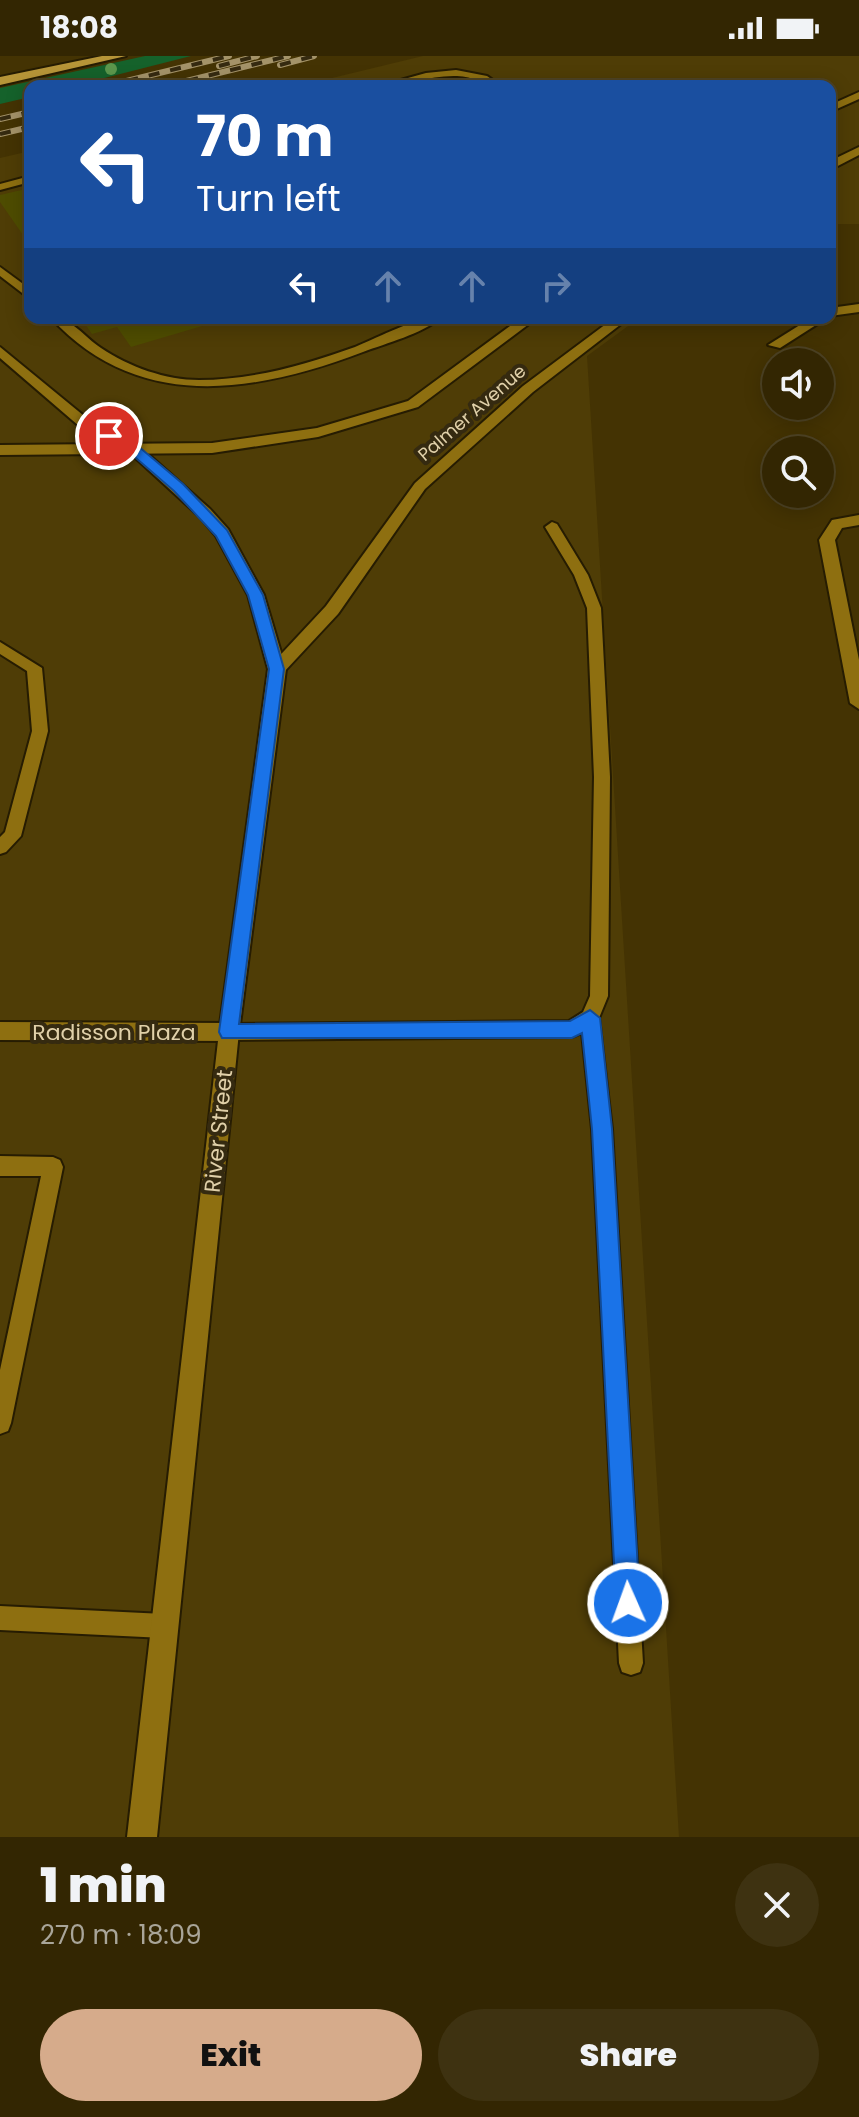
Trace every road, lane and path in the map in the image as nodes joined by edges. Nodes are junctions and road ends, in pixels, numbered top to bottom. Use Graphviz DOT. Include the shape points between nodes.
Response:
graph roads {
  1 [pos="120,56"];
  2 [pos="414,80"];
  3 [pos="488,80"];
  4 [pos="0,81"];
  5 [pos="859,95"];
  6 [pos="836,106"];
  7 [pos="859,150"];
  8 [pos="836,163"];
  9 [pos="24,181"];
  10 [pos="0,187"];
  11 [pos="0,270"];
  12 [pos="24,290"];
  13 [pos="859,308"];
  14 [pos="836,311"];
  15 [pos="64,324"];
  16 [pos="422,324"];
  17 [pos="522,324"];
  18 [pos="614,324"];
  19 [pos="810,324"];
  20 [pos="775,345"];
  21 [pos="0,351"];
  22 [pos="134,449"];
  23 [pos="0,450"];
  24 [pos="859,520"];
  25 [pos="552,527"];
  26 [pos="0,647"];
  27 [pos="277,669"];
  28 [pos="859,703"];
  29 [pos="0,847"];
  30 [pos="590,1018"];
  31 [pos="0,1031"];
  32 [pos="229,1032"];
  33 [pos="0,1166"];
  34 [pos="10,1322"];
  35 [pos="0,1423"];
  36 [pos="0,1618"];
  37 [pos="164,1626"];
  38 [pos="631,1663"];
  39 [pos="142,1837"];
  1 -- 4 [label="highway"];
  2 -- 3 [label="lane" via="454,72"];
  5 -- 6 [label="street"];
  7 -- 8 [label="street"];
  9 -- 10 [label="lane"];
  11 -- 12 [label="lane"];
  13 -- 14 [label="street"];
  15 -- 16 [label="lane" via="98,353 139,371 196,384 243,382 375,345"];
  17 -- 22 [label="street, Palmer Avenue" via="413,404 275,440"];
  18 -- 27 [label="street, Palmer Avenue" via="528,389 420,486 332,610"];
  19 -- 20 [label="street"];
  21 -- 22 [label="street, River Street" via="84,423"];
  22 -- 23 [label="street, Palmer Avenue"];
  22 -- 27 [label="street, River Street" via="222,533 256,595"];
  24 -- 28 [label="street" via="837,524 827,540"];
  25 -- 30 [label="lane" via="594,608 602,777 599,996"];
  26 -- 29 [label="lane" via="34,668 40,731 13,836"];
  27 -- 32 [label="street, River Street"];
  30 -- 32 [label="lane" via="572,1029"];
  30 -- 38 [label="lane" via="604,1160"];
  31 -- 32 [label="street, Radisson Plaza"];
  32 -- 37 [label="street, River Street"];
  33 -- 34 [label="lane" via="53,1167"];
  34 -- 35 [label="lane"];
  36 -- 37 [label="lane"];
  37 -- 39 [label="street, River Street"];
}
